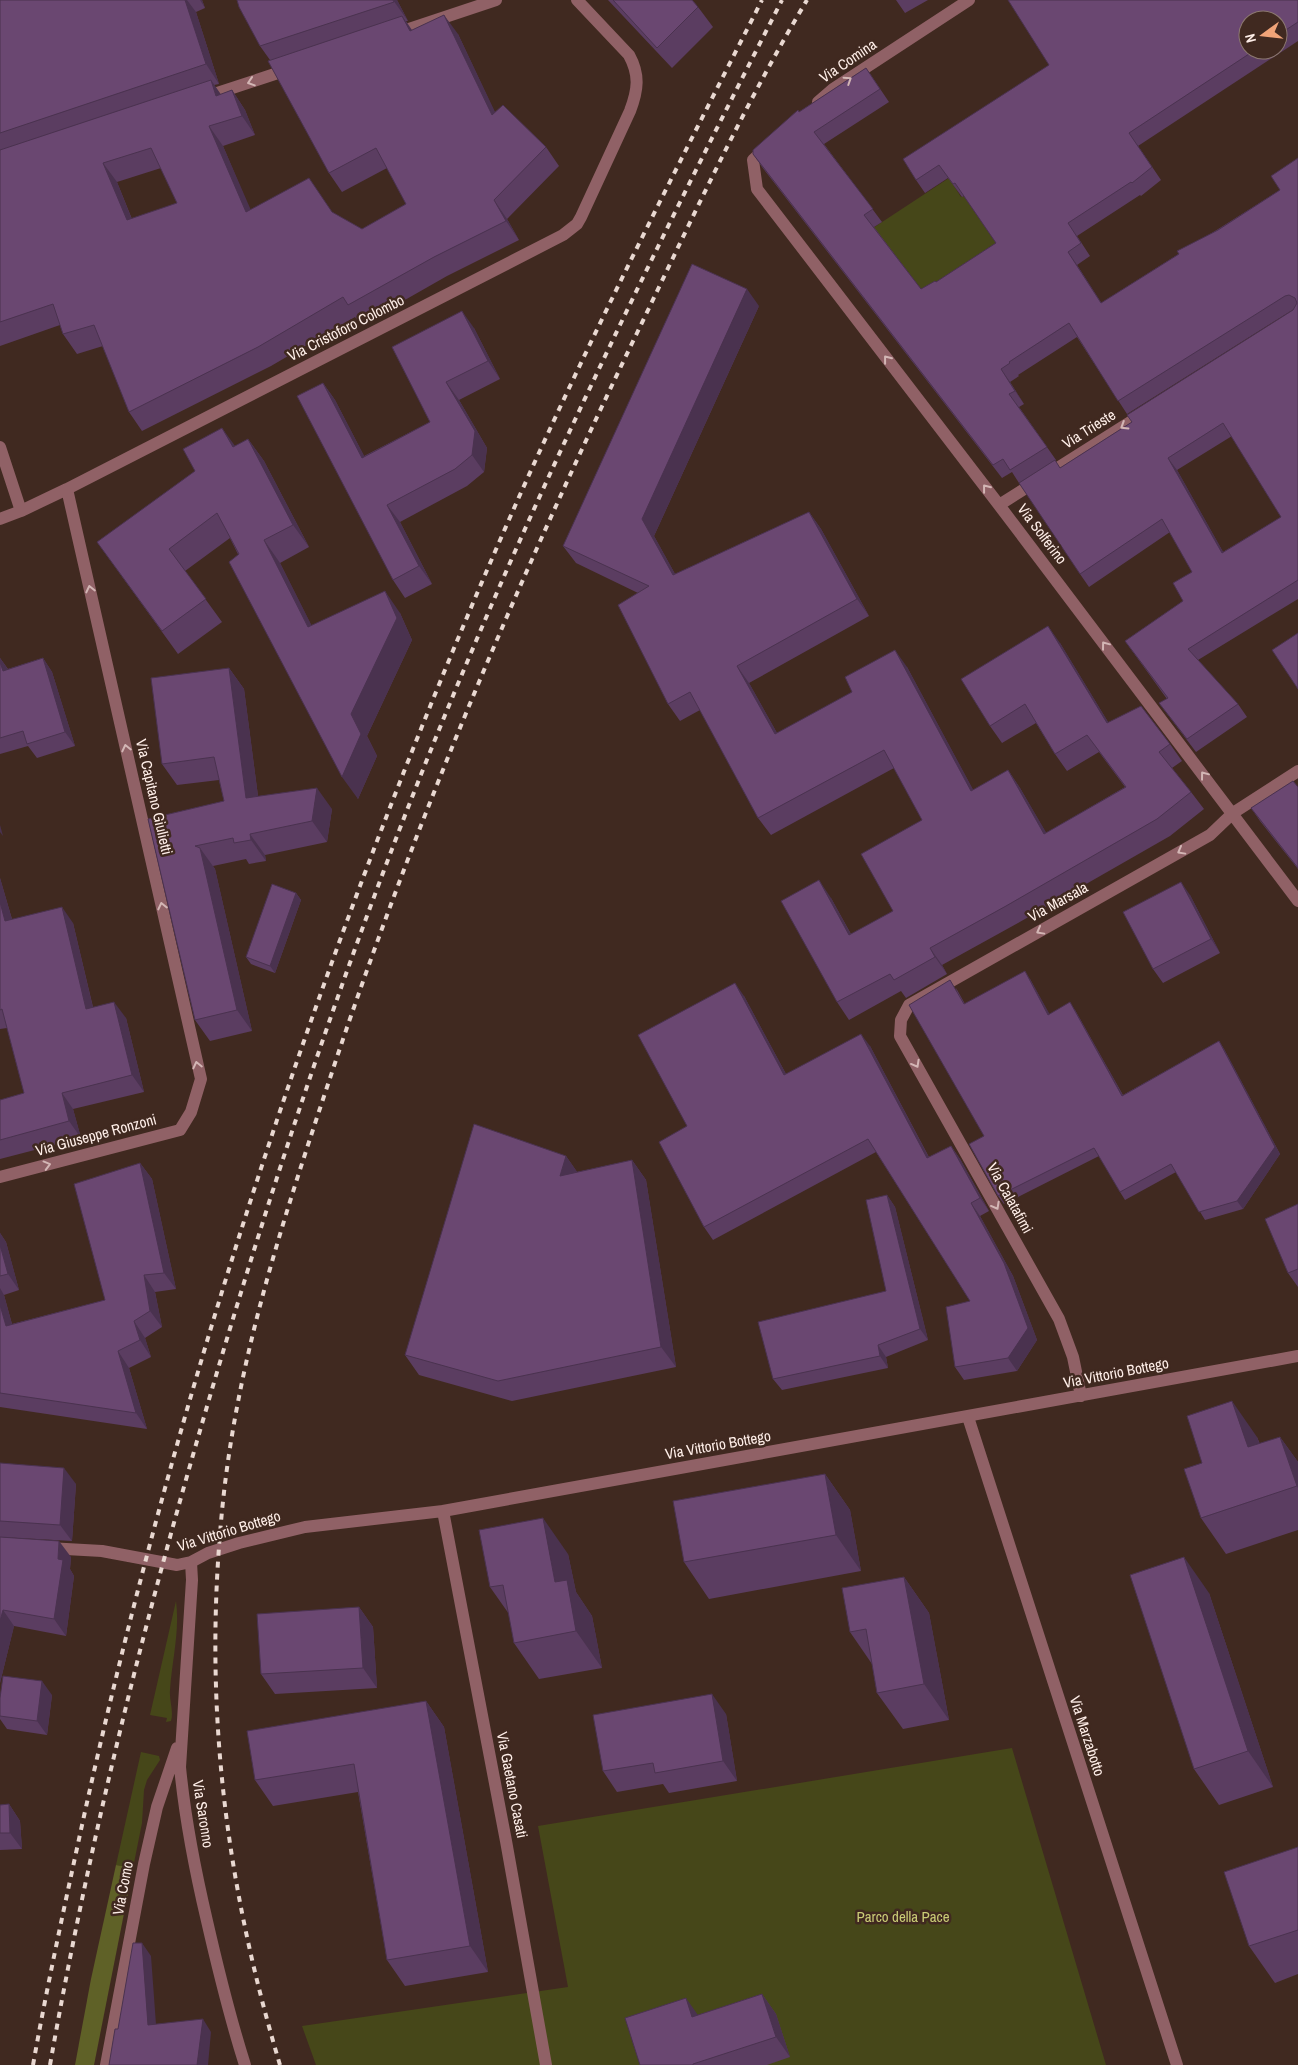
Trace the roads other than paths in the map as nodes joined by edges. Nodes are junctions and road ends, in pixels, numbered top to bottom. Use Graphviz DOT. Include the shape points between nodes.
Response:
graph roads {
  1 [pos="496,0"];
  2 [pos="577,0"];
  3 [pos="969,0"];
  4 [pos="384,38"];
  5 [pos="300,66"];
  6 [pos="197,100"];
  7 [pos="812,108"];
  8 [pos="778,137"];
  9 [pos="1159,404"];
  10 [pos="0,447"];
  11 [pos="67,489"];
  12 [pos="999,505"];
  13 [pos="21,511"];
  14 [pos="0,519"];
  15 [pos="1298,771"];
  16 [pos="1234,813"];
  17 [pos="1298,901"];
  18 [pos="901,1020"];
  19 [pos="191,1112"];
  20 [pos="0,1178"];
  21 [pos="1298,1356"];
  22 [pos="1080,1396"];
  23 [pos="968,1417"];
  24 [pos="443,1511"];
  25 [pos="37,1547"];
  26 [pos="191,1562"];
  27 [pos="182,1719"];
  28 [pos="106,2065"];
  29 [pos="245,2065"];
  30 [pos="546,2065"];
  31 [pos="1177,2065"];
  1 -- 4 [label="street"];
  2 -- 11 [label="street, Via Cristoforo Colombo" via="629,55 636,71 636,95 577,224 563,235"];
  7 -- 3 [label="street, Via Comina, one-way" via="833,89"];
  5 -- 6 [label="street, one-way"];
  12 -- 8 [label="street, Via Solferino, one-way" via="757,189 753,160"];
  9 -- 12 [label="street, Via Trieste, one-way"];
  10 -- 13 [label="street"];
  11 -- 13 [label="street, Via Cristoforo Colombo"];
  19 -- 11 [label="street, Via Capitano Giulietti, one-way" via="201,1079"];
  16 -- 12 [label="street, Via Solferino, one-way"];
  13 -- 14 [label="street, Via Cristoforo Colombo"];
  15 -- 16 [label="street, Via Marsala"];
  16 -- 17 [label="street, Via Solferino"];
  16 -- 18 [label="street, Via Marsala, one-way" via="1210,835 908,1005"];
  18 -- 22 [label="street, Via Calatafimi, one-way" via="900,1036 1059,1319 1073,1357"];
  20 -- 19 [label="street, Via Giuseppe Ronzoni, one-way" via="180,1130"];
  21 -- 22 [label="street, Via Vittorio Bottego"];
  22 -- 23 [label="street, Via Vittorio Bottego"];
  23 -- 24 [label="street, Via Vittorio Bottego"];
  23 -- 31 [label="street, Via Marzabotto"];
  24 -- 26 [label="street, Via Vittorio Bottego" via="305,1527 239,1543"];
  24 -- 30 [label="street, Via Gaetano Casati"];
  25 -- 26 [label="street, Via Vittorio Bottego" via="102,1551 177,1564"];
  26 -- 27 [label="street, Via Saronno" via="189,1643"];
  27 -- 28 [label="street, Via Como" via="177,1748 157,1806 144,1864"];
  27 -- 29 [label="street, Via Saronno" via="180,1767 187,1823 216,1962"];
}
